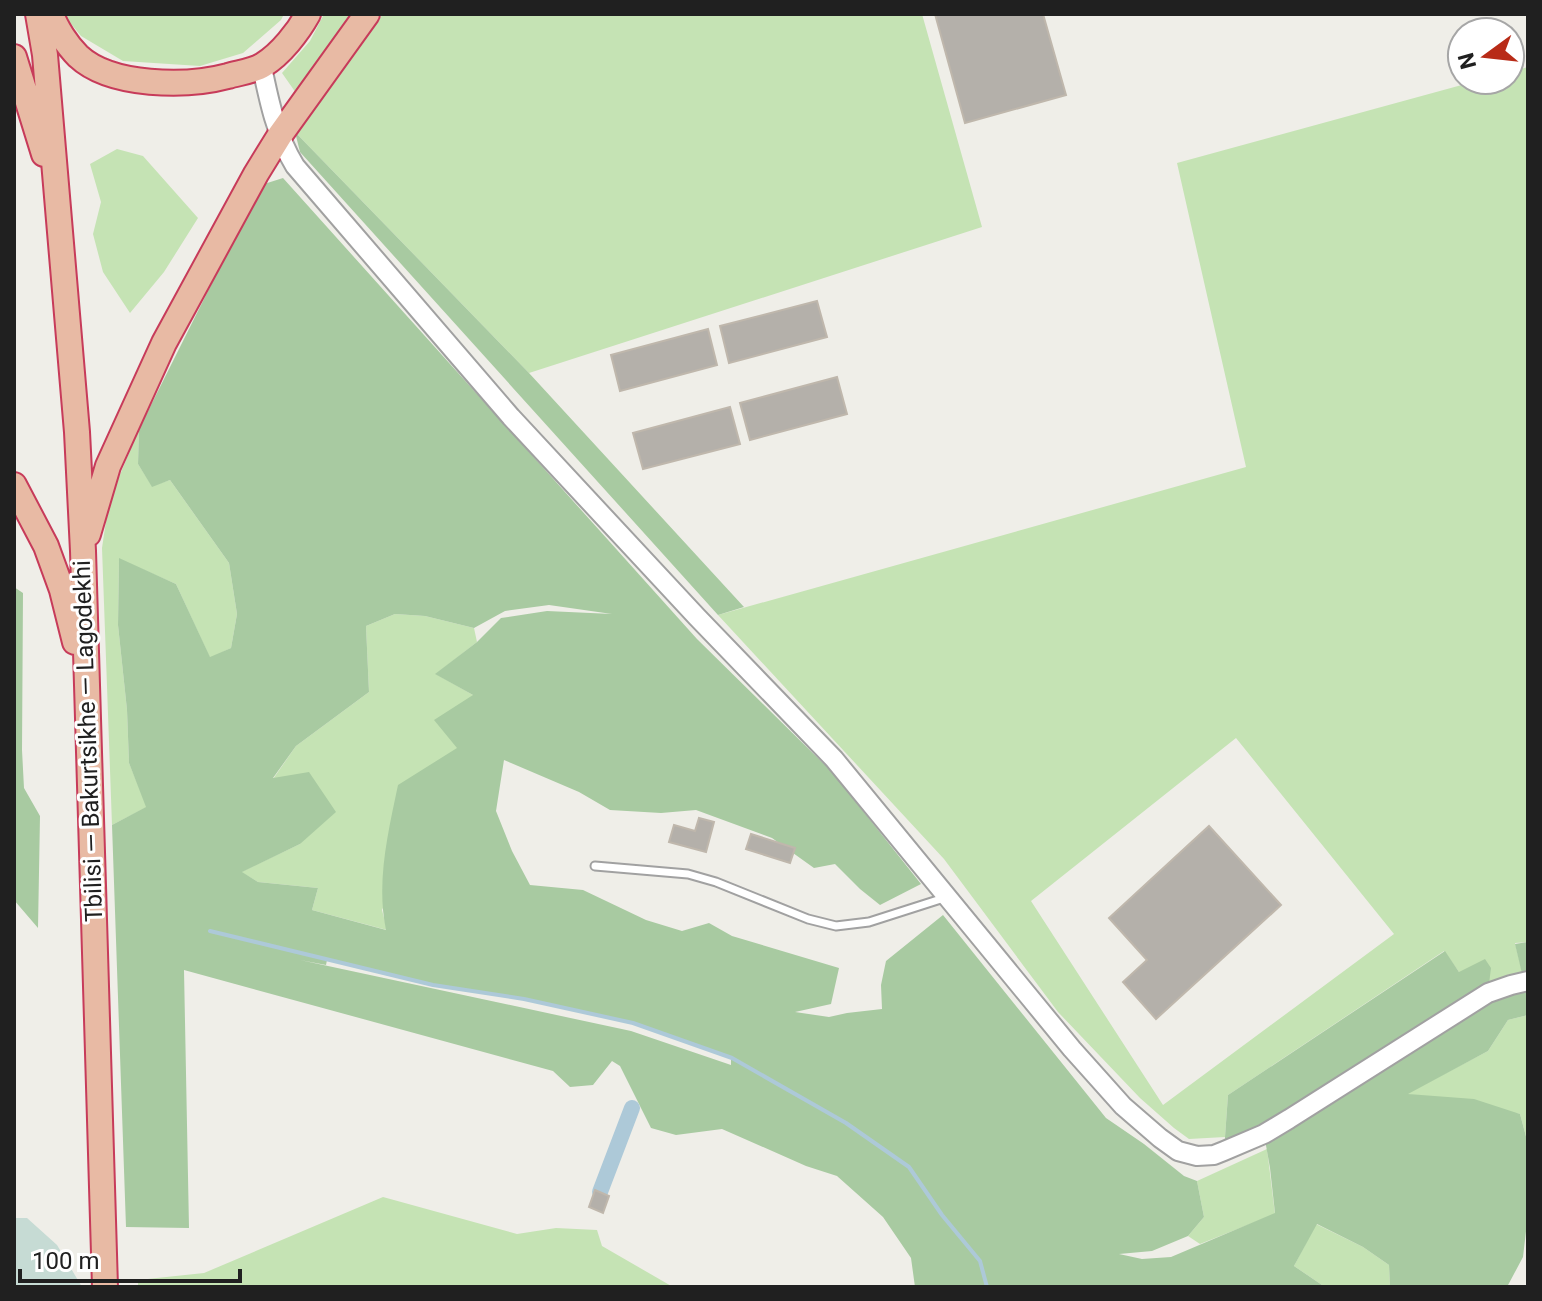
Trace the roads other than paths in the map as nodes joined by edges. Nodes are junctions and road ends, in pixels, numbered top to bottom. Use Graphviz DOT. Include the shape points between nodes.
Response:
graph roads {
  1 [pos="38,14"];
  2 [pos="51,14"];
  3 [pos="308,14"];
  4 [pos="367,14"];
  5 [pos="14,57"];
  6 [pos="262,67"];
  7 [pos="280,135"];
  8 [pos="295,166"];
  9 [pos="256,174"];
  10 [pos="56,195"];
  11 [pos="14,485"];
  12 [pos="83,551"];
  13 [pos="86,684"];
  14 [pos="595,866"];
  15 [pos="946,897"];
  16 [pos="1528,981"];
  17 [pos="105,1287"];
  1 -- 10 [label="highway, Tbilisi — Bakurtsikhe — Lagodekhi"];
  2 -- 6 [label="highway" via="78,56 134,80 184,83"];
  3 -- 6 [label="highway"];
  4 -- 7 [label="highway"];
  5 -- 10 [label="highway, Tbilisi — Bakurtsikhe — Lagodekhi"];
  6 -- 7 [label="street"];
  7 -- 8 [label="street"];
  7 -- 9 [label="highway"];
  8 -- 9 [label="street" via="273,165"];
  8 -- 15 [label="street" via="511,417 834,759"];
  9 -- 12 [label="highway" via="164,343 108,466"];
  10 -- 12 [label="highway, Tbilisi — Bakurtsikhe — Lagodekhi"];
  11 -- 13 [label="highway" via="62,590"];
  12 -- 13 [label="highway, Tbilisi — Bakurtsikhe — Lagodekhi"];
  13 -- 17 [label="highway, Tbilisi — Bakurtsikhe — Lagodekhi"];
  14 -- 15 [label="lane" via="688,874 836,926 869,922"];
  15 -- 16 [label="street" via="1123,1106 1178,1151 1197,1156 1214,1155 1264,1134 1488,993"];
}
